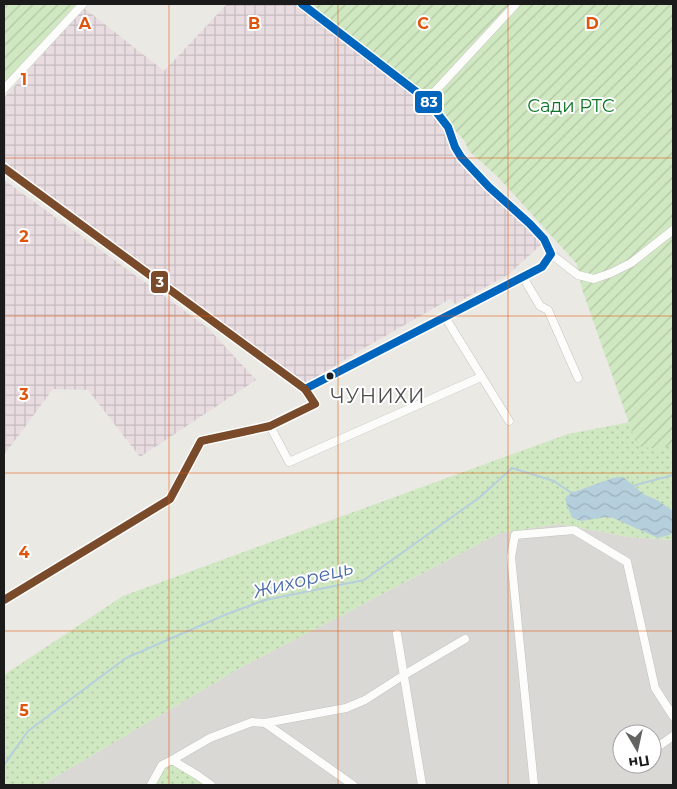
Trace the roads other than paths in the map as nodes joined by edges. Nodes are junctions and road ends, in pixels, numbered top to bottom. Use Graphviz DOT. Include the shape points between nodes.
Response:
graph roads {
  1 [pos="83,4"];
  2 [pos="302,4"];
  3 [pos="516,4"];
  4 [pos="4,89"];
  5 [pos="427,100"];
  6 [pos="4,168"];
  7 [pos="673,230"];
  8 [pos="551,254"];
  9 [pos="523,277"];
  10 [pos="445,317"];
  11 [pos="481,377"];
  12 [pos="578,378"];
  13 [pos="305,389"];
  14 [pos="509,421"];
  15 [pos="270,426"];
  16 [pos="5,597"];
  17 [pos="397,634"];
  18 [pos="465,639"];
  19 [pos="404,675"];
  20 [pos="673,716"];
  21 [pos="265,723"];
  22 [pos="673,736"];
  23 [pos="662,744"];
  24 [pos="172,760"];
  25 [pos="152,785"];
  26 [pos="211,785"];
  27 [pos="353,785"];
  28 [pos="422,785"];
  29 [pos="534,785"];
  1 -- 4 [label="street"];
  2 -- 5 [label="street"];
  3 -- 5 [label="street"];
  5 -- 8 [label="street" via="448,127 461,157 544,239"];
  6 -- 13 [label="street"];
  7 -- 8 [label="street" via="631,263 594,279 578,275"];
  8 -- 9 [label="street" via="542,267"];
  9 -- 10 [label="street"];
  9 -- 12 [label="street" via="540,306 548,310"];
  10 -- 11 [label="street"];
  10 -- 13 [label="street"];
  11 -- 14 [label="street"];
  11 -- 15 [label="street" via="289,462"];
  13 -- 15 [label="street" via="315,404"];
  15 -- 16 [label="street" via="201,441 170,498"];
  17 -- 19 [label="street"];
  18 -- 19 [label="street"];
  19 -- 21 [label="street" via="346,708"];
  19 -- 28 [label="street"];
  20 -- 29 [label="street" via="655,688 627,562 574,530 516,535 511,556"];
  21 -- 24 [label="street" via="240,725"];
  21 -- 27 [label="street"];
  22 -- 23 [label="street"];
  24 -- 25 [label="street" via="162,765"];
  24 -- 26 [label="street"];
}
